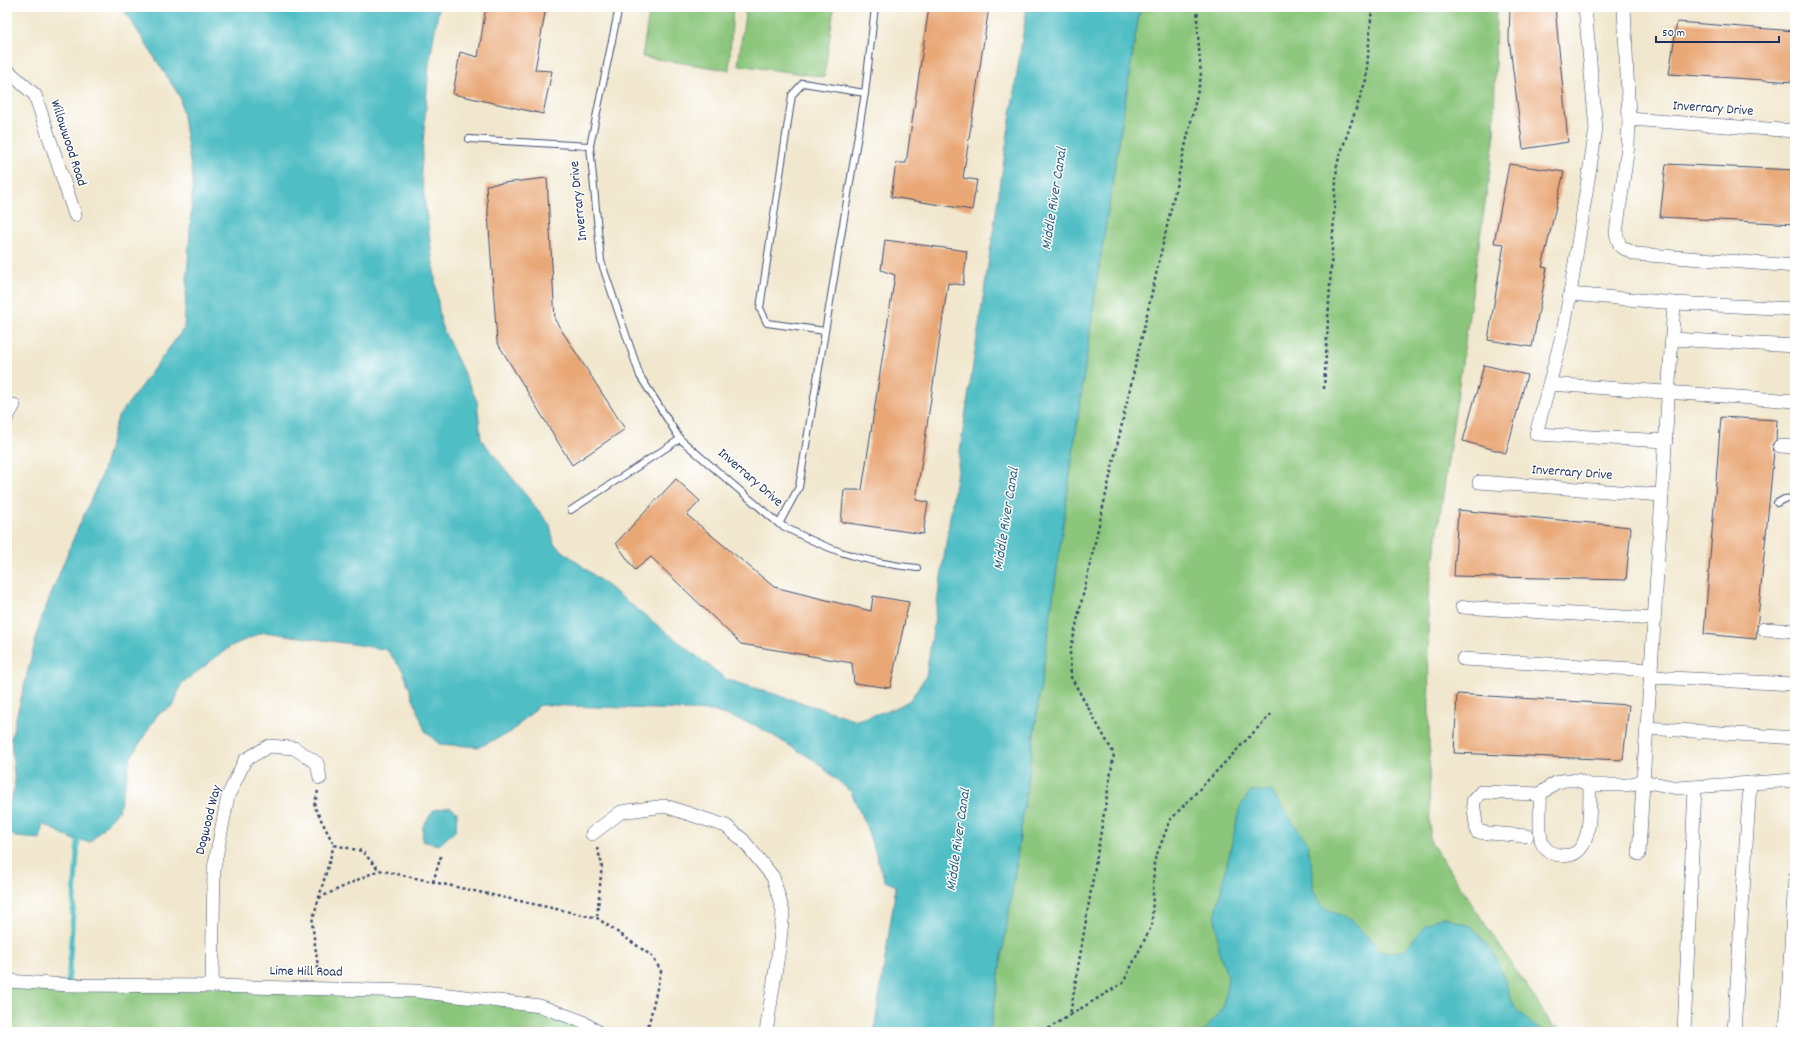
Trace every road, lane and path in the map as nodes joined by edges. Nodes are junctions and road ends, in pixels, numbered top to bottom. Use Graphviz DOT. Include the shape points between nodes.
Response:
graph roads {
  1 [pos="619,7"];
  2 [pos="875,7"];
  3 [pos="1198,7"];
  4 [pos="1372,7"];
  5 [pos="1585,7"];
  6 [pos="1624,7"];
  7 [pos="7,70"];
  8 [pos="865,93"];
  9 [pos="1629,119"];
  10 [pos="1795,131"];
  11 [pos="469,139"];
  12 [pos="590,146"];
  13 [pos="75,215"];
  14 [pos="1795,266"];
  15 [pos="1570,294"];
  16 [pos="1674,303"];
  17 [pos="1795,309"];
  18 [pos="825,331"];
  19 [pos="1672,339"];
  20 [pos="1795,346"];
  21 [pos="1549,384"];
  22 [pos="1324,389"];
  23 [pos="1670,392"];
  24 [pos="1795,401"];
  25 [pos="14,405"];
  26 [pos="7,418"];
  27 [pos="680,439"];
  28 [pos="1666,441"];
  29 [pos="1780,446"];
  30 [pos="1795,447"];
  31 [pos="1479,482"];
  32 [pos="1662,495"];
  33 [pos="1795,498"];
  34 [pos="1777,503"];
  35 [pos="571,510"];
  36 [pos="779,524"];
  37 [pos="917,568"];
  38 [pos="1462,607"];
  39 [pos="1654,619"];
  40 [pos="1764,629"];
  41 [pos="1795,631"];
  42 [pos="1464,659"];
  43 [pos="1651,673"];
  44 [pos="1795,684"];
  45 [pos="1273,712"];
  46 [pos="1647,728"];
  47 [pos="1795,738"];
  48 [pos="320,778"];
  49 [pos="1795,780"];
  50 [pos="1643,781"];
  51 [pos="1750,783"];
  52 [pos="1590,785"];
  53 [pos="1695,787"];
  54 [pos="1540,794"];
  55 [pos="592,834"];
  56 [pos="1527,836"];
  57 [pos="334,845"];
  58 [pos="1640,854"];
  59 [pos="442,856"];
  60 [pos="380,870"];
  61 [pos="1795,878"];
  62 [pos="433,882"];
  63 [pos="319,898"];
  64 [pos="597,918"];
  65 [pos="7,981"];
  66 [pos="212,986"];
  67 [pos="321,988"];
  68 [pos="1070,1014"];
  69 [pos="598,1032"];
  70 [pos="647,1032"];
  71 [pos="766,1032"];
  72 [pos="1043,1032"];
  73 [pos="1684,1032"];
  74 [pos="1734,1032"];
  75 [pos="1786,1032"];
  1 -- 12 [label="lane, Inverrary Drive"];
  2 -- 8 [label="lane, Inverrary Drive"];
  3 -- 68 [label="path" via="1202,77 1070,652 1071,677 1114,754"];
  4 -- 22 [label="path" via="1366,80 1337,164"];
  5 -- 15 [label="street" via="1596,129"];
  6 -- 9 [label="street"];
  7 -- 13 [label="street, Willowwood Road" via="35,94"];
  8 -- 18 [label="lane, Inverrary Drive"];
  8 -- 18 [label="lane" via="803,83 792,95 760,308 767,323"];
  9 -- 10 [label="street, Inverrary Drive"];
  9 -- 14 [label="street" via="1628,146 1616,233 1620,246 1635,254"];
  11 -- 12 [label="lane"];
  12 -- 27 [label="lane, Inverrary Drive" via="601,261 640,376"];
  15 -- 16 [label="street"];
  15 -- 21 [label="street"];
  16 -- 17 [label="street"];
  16 -- 19 [label="street"];
  18 -- 36 [label="lane, Inverrary Drive" via="799,487"];
  19 -- 20 [label="street"];
  19 -- 23 [label="street"];
  21 -- 23 [label="street"];
  21 -- 28 [label="street" via="1536,434"];
  23 -- 24 [label="street"];
  23 -- 28 [label="street"];
  25 -- 26 [label="street"];
  27 -- 35 [label="lane"];
  27 -- 36 [label="lane, Inverrary Drive"];
  28 -- 32 [label="street"];
  29 -- 30 [label="street"];
  31 -- 32 [label="street, Inverrary Drive"];
  32 -- 39 [label="street"];
  33 -- 34 [label="lane"];
  36 -- 37 [label="lane" via="846,555 882,564"];
  38 -- 39 [label="street"];
  39 -- 43 [label="street"];
  40 -- 41 [label="street"];
  42 -- 43 [label="street"];
  43 -- 44 [label="street"];
  43 -- 46 [label="street"];
  45 -- 68 [label="path" via="1170,820 1154,862 1152,925 1123,983"];
  46 -- 47 [label="street"];
  46 -- 50 [label="street"];
  48 -- 57 [label="path" via="314,806"];
  48 -- 66 [label="street, Dogwood Way" via="317,763 294,748 269,746 245,760 228,796 214,868"];
  49 -- 51 [label="street"];
  50 -- 52 [label="street" via="1627,785"];
  50 -- 53 [label="street" via="1677,788"];
  50 -- 58 [label="street"];
  51 -- 53 [label="street"];
  51 -- 74 [label="street"];
  52 -- 54 [label="street" via="1577,780 1565,780 1555,783"];
  52 -- 54 [label="street" via="1588,838 1575,853 1566,856 1556,855 1547,850 1542,843"];
  53 -- 73 [label="street"];
  54 -- 56 [label="street" via="1481,792 1473,801 1477,832"];
  55 -- 64 [label="path" via="602,864"];
  55 -- 71 [label="street" via="621,812 665,806 726,826 743,840 773,878 783,912 780,950"];
  57 -- 60 [label="path" via="362,851"];
  57 -- 63 [label="path"];
  59 -- 62 [label="path"];
  60 -- 62 [label="path"];
  60 -- 63 [label="path"];
  61 -- 75 [label="street"];
  62 -- 64 [label="path"];
  63 -- 67 [label="path" via="312,922"];
  64 -- 70 [label="path" via="652,956 661,971"];
  65 -- 66 [label="street, Lime Hill Road" via="68,985"];
  66 -- 67 [label="street, Lime Hill Road"];
  67 -- 69 [label="street, Lime Hill Road" via="416,991 540,1006 582,1021"];
  68 -- 72 [label="path"];
}
